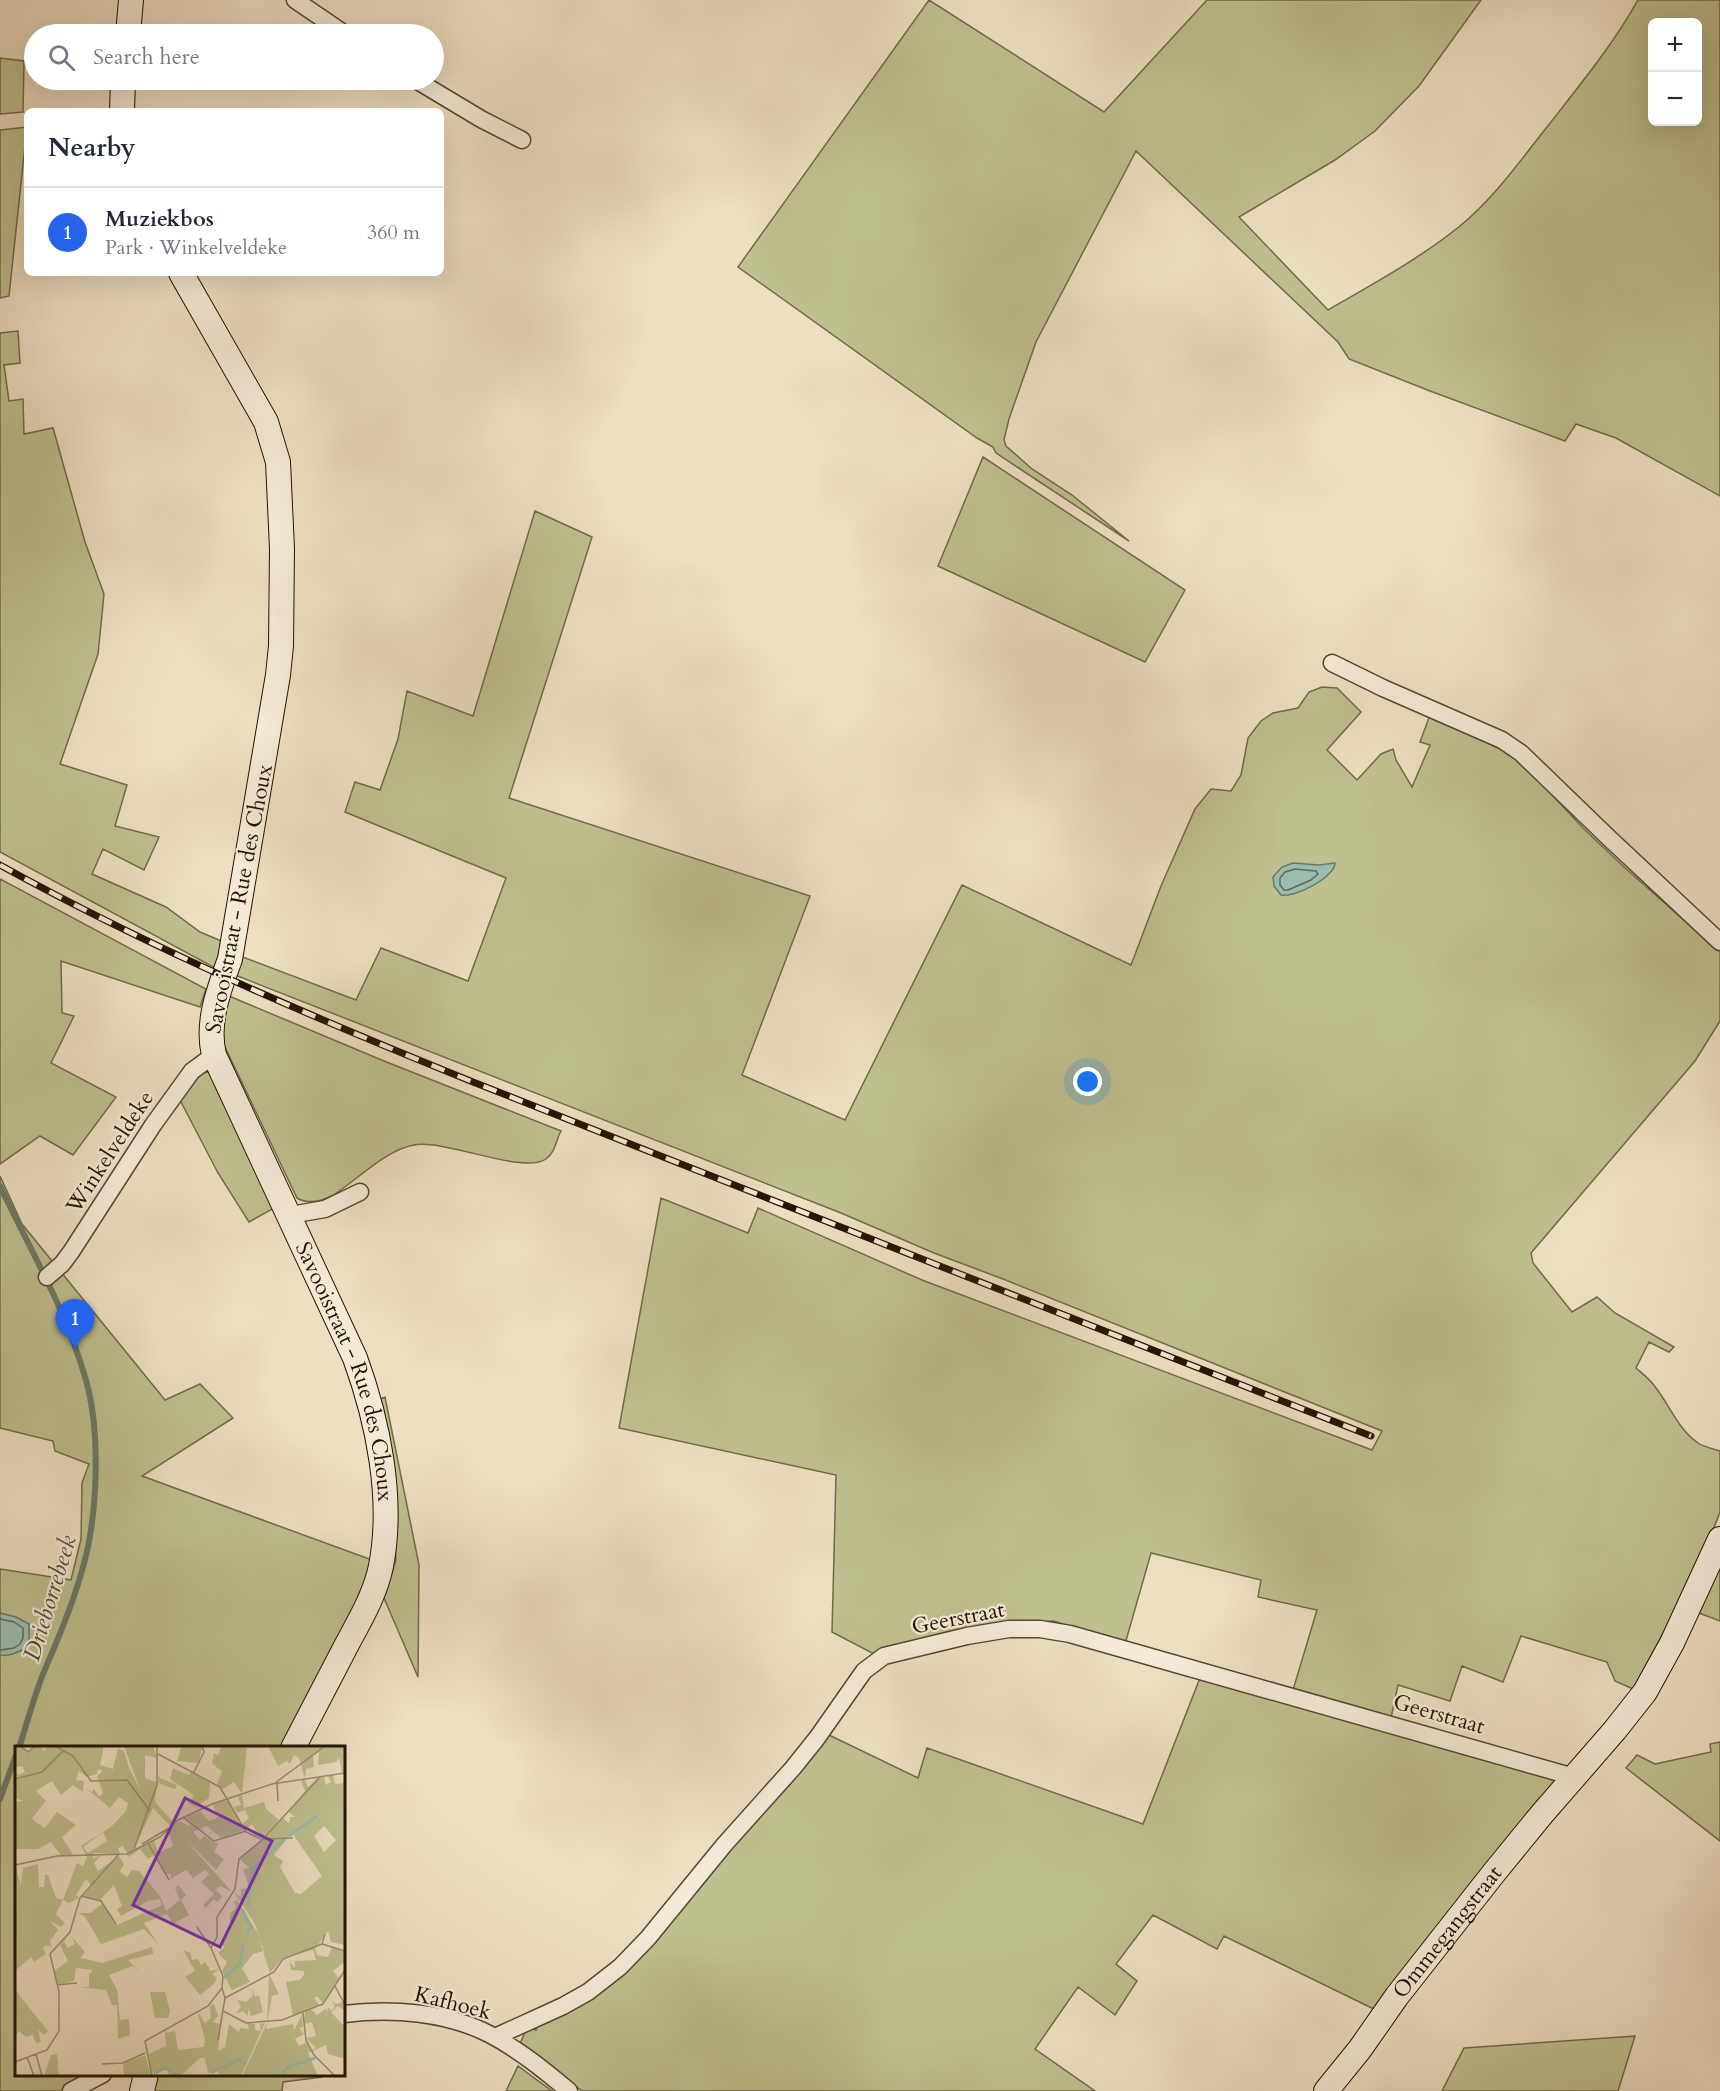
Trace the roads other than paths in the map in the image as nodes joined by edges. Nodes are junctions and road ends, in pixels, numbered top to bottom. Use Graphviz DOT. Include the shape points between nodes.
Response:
graph roads {
  1 [pos="130,0"];
  2 [pos="295,0"];
  3 [pos="129,24"];
  4 [pos="330,24"];
  5 [pos="123,90"];
  6 [pos="433,90"];
  7 [pos="122,108"];
  8 [pos="522,140"];
  9 [pos="183,276"];
  10 [pos="1332,663"];
  11 [pos="1720,942"];
  12 [pos="214,1055"];
  13 [pos="360,1192"];
  14 [pos="290,1215"];
  15 [pos="47,1277"];
  16 [pos="1720,1539"];
  17 [pos="294,1746"];
  18 [pos="1574,1777"];
  19 [pos="345,2014"];
  20 [pos="495,2037"];
  21 [pos="99,2076"];
  22 [pos="145,2076"];
  23 [pos="72,2091"];
  24 [pos="141,2091"];
  25 [pos="569,2091"];
  26 [pos="1326,2091"];
  1 -- 3 [label="main road"];
  2 -- 4 [label="street"];
  5 -- 7 [label="main road"];
  6 -- 8 [label="street"];
  9 -- 12 [label="main road, Savooistraat - Rue des Choux" via="266,422 278,462 282,549 278,675 230,959 210,1030"];
  10 -- 11 [label="street" via="1502,740 1521,753"];
  12 -- 14 [label="main road, Savooistraat - Rue des Choux"];
  12 -- 15 [label="street, Winkelveldeke" via="192,1071 71,1252"];
  13 -- 14 [label="street" via="325,1209"];
  14 -- 17 [label="main road, Savooistraat - Rue des Choux" via="356,1358 368,1393 383,1473 385,1515 381,1567 372,1594"];
  16 -- 18 [label="main road, Ommegangstraat" via="1645,1692"];
  18 -- 20 [label="street, Geerstraat" via="1070,1634 1009,1629 925,1645 884,1656 864,1671 793,1768 620,1967 588,1992"];
  18 -- 26 [label="main road, Ommegangstraat" via="1396,1996"];
  19 -- 20 [label="street, Kafhoek" via="424,2015 470,2026"];
  20 -- 25 [label="street, Kafhoek"];
  21 -- 23 [label="street"];
  22 -- 24 [label="main road"];
}
